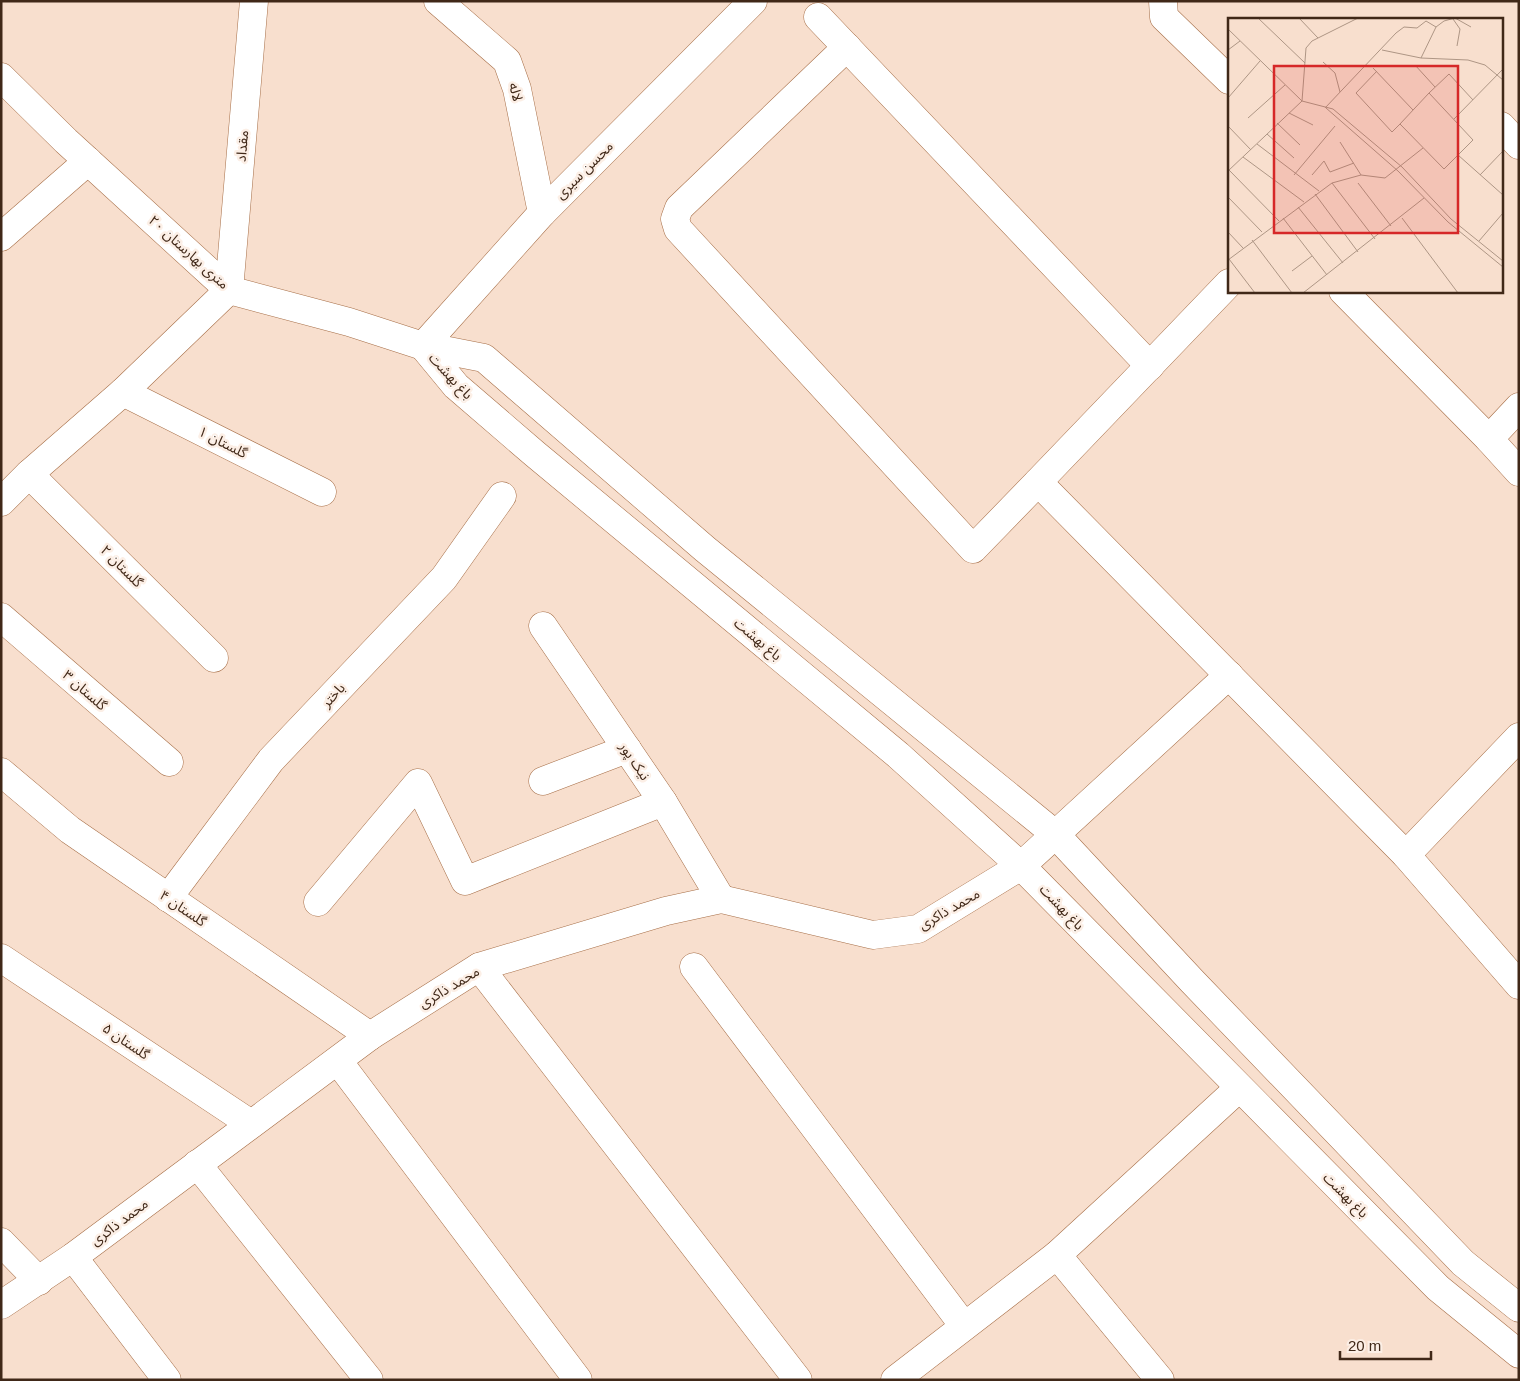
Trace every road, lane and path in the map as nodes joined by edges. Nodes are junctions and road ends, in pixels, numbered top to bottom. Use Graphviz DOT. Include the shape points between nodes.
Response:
graph roads {
  1 [pos="254,1"];
  2 [pos="438,1"];
  3 [pos="1163,1"];
  4 [pos="740,5"];
  5 [pos="818,17"];
  6 [pos="847,47"];
  7 [pos="1,77"];
  8 [pos="1228,79"];
  9 [pos="1502,127"];
  10 [pos="1519,146"];
  11 [pos="88,161"];
  12 [pos="542,213"];
  13 [pos="1,236"];
  14 [pos="1228,284"];
  15 [pos="229,290"];
  16 [pos="1344,292"];
  17 [pos="423,346"];
  18 [pos="1150,366"];
  19 [pos="123,392"];
  20 [pos="1519,407"];
  21 [pos="1488,439"];
  22 [pos="1519,472"];
  23 [pos="29,474"];
  24 [pos="1038,482"];
  25 [pos="322,492"];
  26 [pos="502,496"];
  27 [pos="1,502"];
  28 [pos="1,617"];
  29 [pos="543,626"];
  30 [pos="214,658"];
  31 [pos="1229,675"];
  32 [pos="1519,737"];
  33 [pos="627,749"];
  34 [pos="169,762"];
  35 [pos="1,772"];
  36 [pos="543,781"];
  37 [pos="663,802"];
  38 [pos="1055,834"];
  39 [pos="1406,855"];
  40 [pos="1021,866"];
  41 [pos="168,898"];
  42 [pos="721,899"];
  43 [pos="318,902"];
  44 [pos="1,958"];
  45 [pos="478,967"];
  46 [pos="694,967"];
  47 [pos="1519,985"];
  48 [pos="370,1036"];
  49 [pos="338,1060"];
  50 [pos="1239,1088"];
  51 [pos="251,1124"];
  52 [pos="197,1164"];
  53 [pos="1,1242"];
  54 [pos="1057,1255"];
  55 [pos="72,1257"];
  56 [pos="39,1281"];
  57 [pos="1,1305"];
  58 [pos="1519,1308"];
  59 [pos="964,1326"];
  60 [pos="1519,1354"];
  61 [pos="167,1380"];
  62 [pos="369,1380"];
  63 [pos="578,1380"];
  64 [pos="798,1380"];
  65 [pos="895,1380"];
  66 [pos="1160,1380"];
  1 -- 15 [label="street, مقداد"];
  2 -- 12 [label="street, لاله" via="506,61 517,89"];
  3 -- 8 [label="street" via="1164,17"];
  4 -- 12 [label="street, محسن سیری"];
  5 -- 6 [label="street"];
  6 -- 18 [label="street"];
  6 -- 24 [label="street" via="679,208 675,218 678,229 973,549"];
  7 -- 11 [label="street, ۲۰ متری بهارستان"];
  9 -- 10 [label="street"];
  11 -- 13 [label="street"];
  11 -- 15 [label="street, ۲۰ متری بهارستان"];
  12 -- 17 [label="street, محسن سیری"];
  14 -- 18 [label="street"];
  15 -- 17 [label="street, ۲۰ متری بهارستان" via="349,322"];
  15 -- 19 [label="street"];
  16 -- 21 [label="street"];
  17 -- 38 [label="street, باغ بهشت" via="484,358 705,549"];
  17 -- 40 [label="street, باغ بهشت" via="456,386 898,755"];
  18 -- 24 [label="street"];
  19 -- 23 [label="street"];
  19 -- 25 [label="street, گلستان ۱"];
  20 -- 21 [label="street"];
  21 -- 22 [label="street"];
  23 -- 27 [label="street"];
  23 -- 30 [label="street, گلستان ۲"];
  24 -- 31 [label="street"];
  26 -- 41 [label="street, باختر" via="444,578 271,760"];
  28 -- 34 [label="street, گلستان ۳"];
  29 -- 33 [label="street, نیک پور"];
  31 -- 38 [label="street, محمد ذاکری"];
  31 -- 39 [label="street"];
  32 -- 39 [label="street"];
  33 -- 36 [label="street"];
  33 -- 37 [label="street, نیک پور"];
  35 -- 41 [label="street, گلستان ۴" via="70,830"];
  37 -- 42 [label="street, نیک پور"];
  37 -- 43 [label="street" via="465,881 418,783"];
  38 -- 40 [label="street, محمد ذاکری"];
  38 -- 58 [label="street, باغ بهشت" via="1192,982 1463,1263"];
  39 -- 47 [label="street"];
  40 -- 42 [label="street, محمد ذاکری" via="918,929 872,935"];
  40 -- 50 [label="street, باغ بهشت"];
  41 -- 48 [label="street, گلستان ۴"];
  42 -- 45 [label="street, محمد ذاکری"];
  44 -- 51 [label="street, گلستان ۵"];
  45 -- 48 [label="street, محمد ذاکری"];
  45 -- 64 [label="street"];
  46 -- 59 [label="street"];
  48 -- 49 [label="street, محمد ذاکری"];
  49 -- 51 [label="street, محمد ذاکری"];
  49 -- 63 [label="street"];
  50 -- 54 [label="street"];
  50 -- 60 [label="street, باغ بهشت" via="1438,1288"];
  51 -- 52 [label="street, محمد ذاکری"];
  52 -- 55 [label="street, محمد ذاکری"];
  52 -- 62 [label="street"];
  53 -- 56 [label="street"];
  54 -- 59 [label="street"];
  54 -- 66 [label="street"];
  55 -- 56 [label="street, محمد ذاکری"];
  55 -- 61 [label="street"];
  56 -- 57 [label="street, محمد ذاکری"];
  59 -- 65 [label="street"];
}
